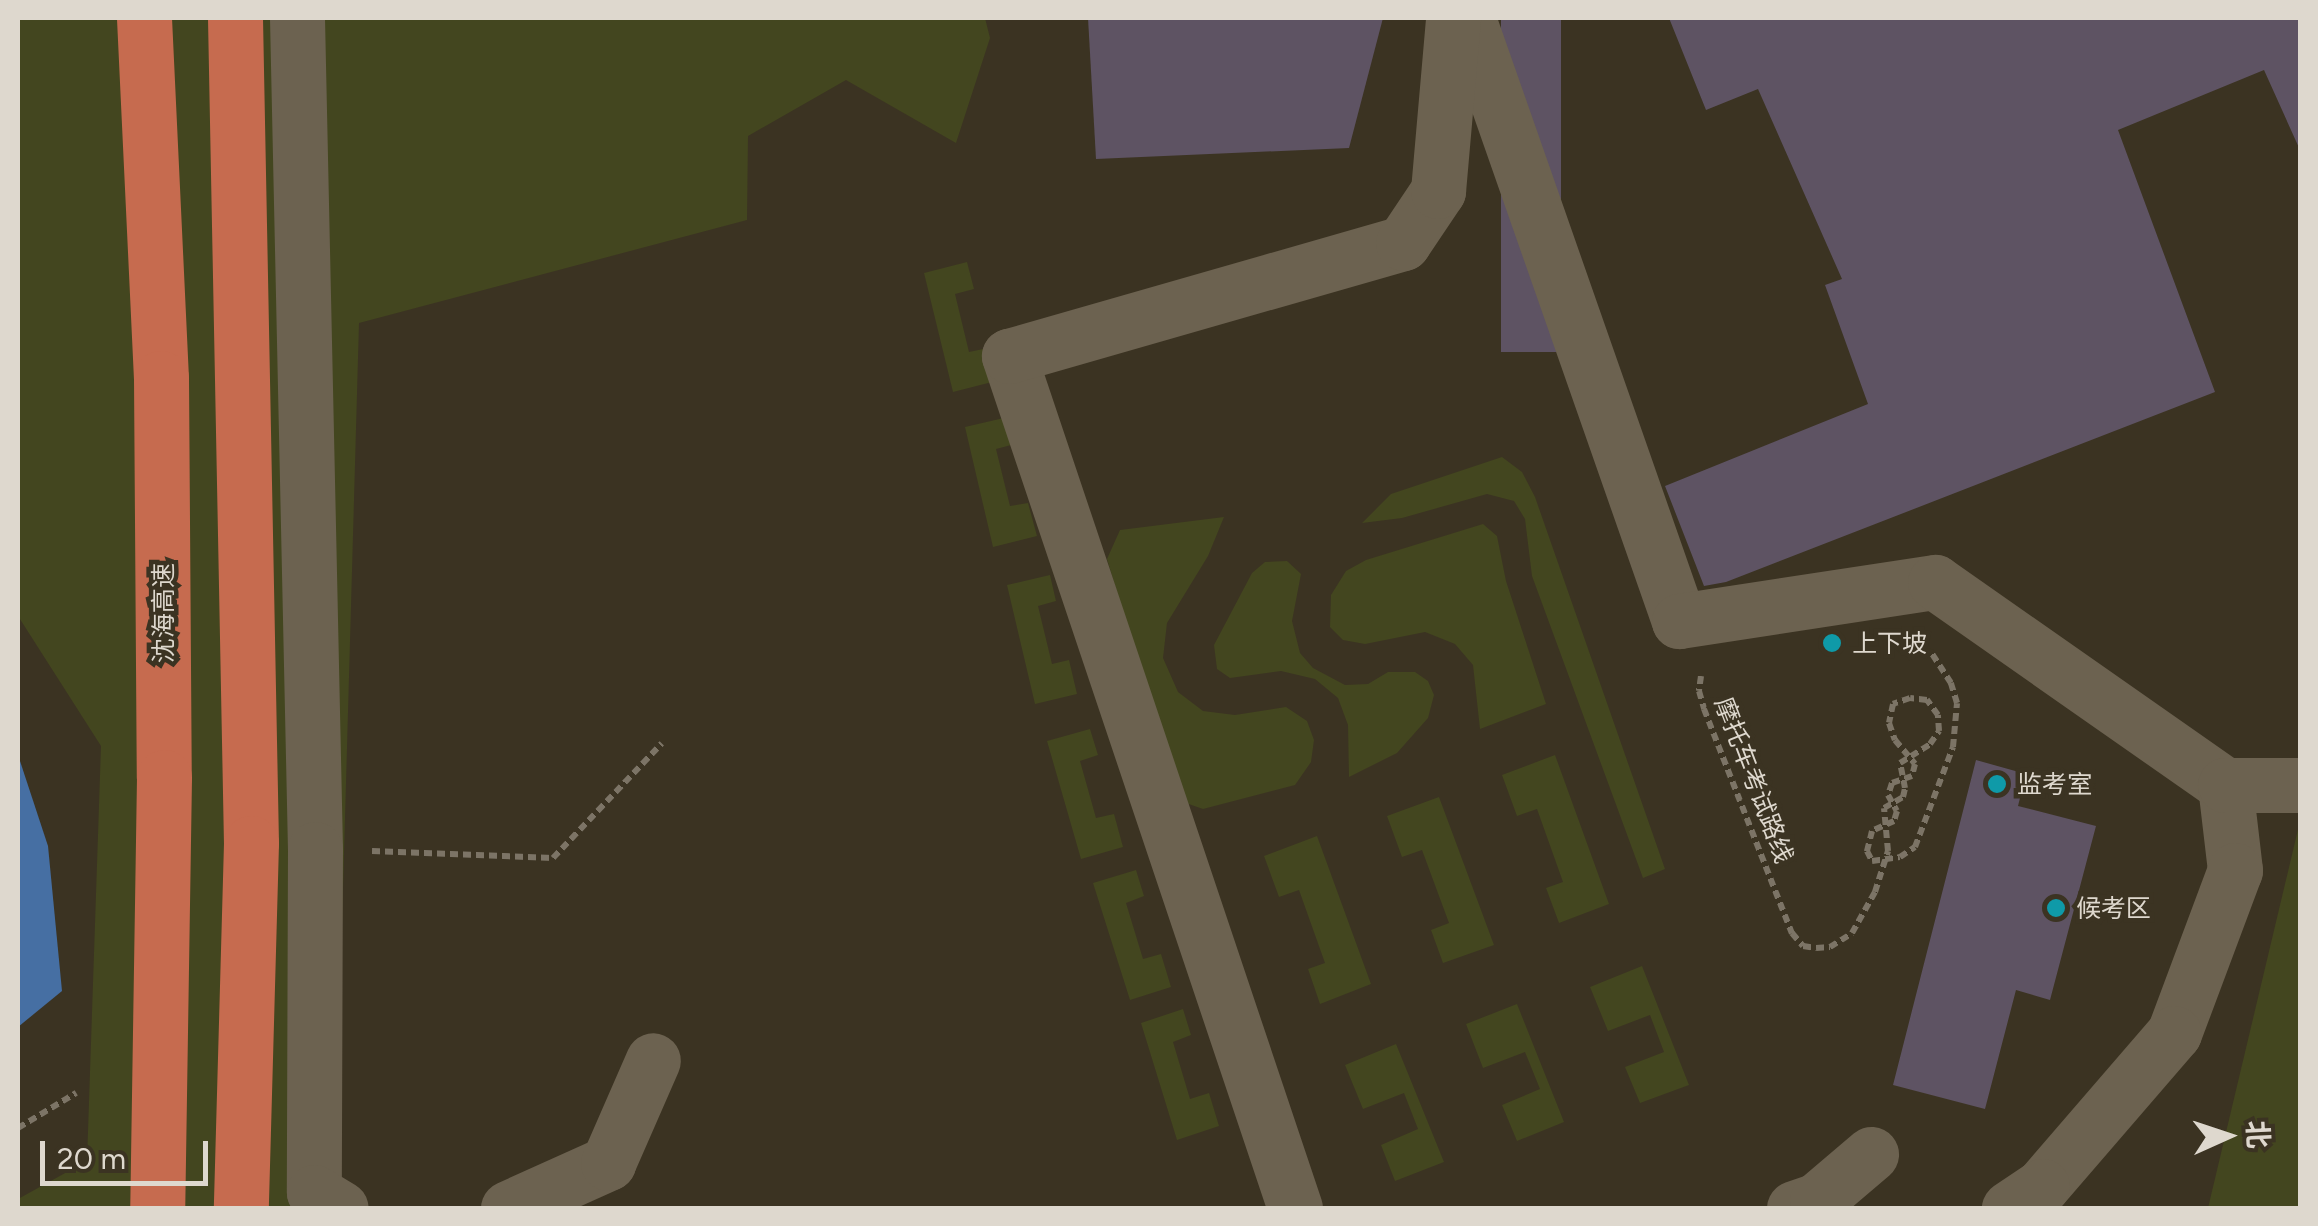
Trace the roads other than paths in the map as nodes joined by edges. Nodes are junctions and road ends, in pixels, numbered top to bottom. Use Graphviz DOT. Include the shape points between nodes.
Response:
graph roads {
  1 [pos="144,18"];
  2 [pos="235,18"];
  3 [pos="296,18"];
  4 [pos="1453,18"];
  5 [pos="1468,18"];
  6 [pos="2300,784"];
  7 [pos="2225,786"];
  8 [pos="652,1060"];
  9 [pos="1872,1154"];
  10 [pos="157,1208"];
  11 [pos="241,1208"];
  12 [pos="341,1208"];
  13 [pos="508,1208"];
  14 [pos="1294,1208"];
  15 [pos="1794,1208"];
  16 [pos="2009,1208"];
  1 -- 10 [label="highway, 沈海高速" via="161,378"];
  2 -- 11 [label="highway" via="251,844"];
  3 -- 12 [label="street" via="316,849 314,1192"];
  4 -- 14 [label="street" via="1438,191 1403,242 1010,356"];
  5 -- 7 [label="street" via="1679,621 1935,582"];
  6 -- 7 [label="street"];
  7 -- 16 [label="street" via="2235,870 2174,1034 2042,1186"];
  8 -- 13 [label="street" via="608,1164"];
  9 -- 15 [label="street" via="1817,1200"];
}
